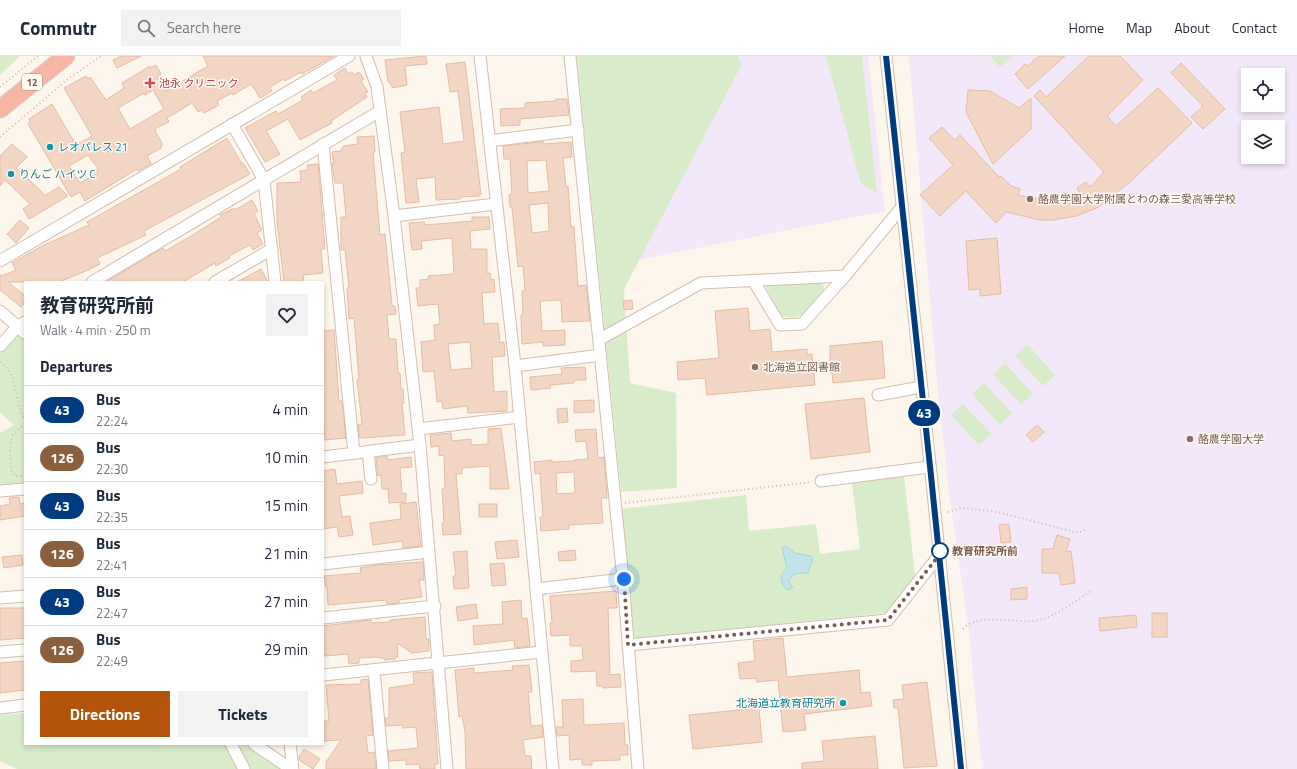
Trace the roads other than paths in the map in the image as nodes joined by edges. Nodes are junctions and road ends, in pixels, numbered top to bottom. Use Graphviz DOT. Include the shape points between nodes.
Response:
graph roads {
  1 [pos="66,56"];
  2 [pos="349,56"];
  3 [pos="366,56"];
  4 [pos="480,56"];
  5 [pos="570,56"];
  6 [pos="886,56"];
  7 [pos="0,109"];
  8 [pos="380,111"];
  9 [pos="232,124"];
  10 [pos="578,130"];
  11 [pos="489,141"];
  12 [pos="323,144"];
  13 [pos="264,180"];
  14 [pos="496,204"];
  15 [pos="902,207"];
  16 [pos="394,216"];
  17 [pos="272,249"];
  18 [pos="2,257"];
  19 [pos="845,276"];
  20 [pos="754,280"];
  21 [pos="94,281"];
  22 [pos="217,281"];
  23 [pos="275,281"];
  24 [pos="0,311"];
  25 [pos="23,327"];
  26 [pos="600,339"];
  27 [pos="0,346"];
  28 [pos="601,355"];
  29 [pos="515,366"];
  30 [pos="921,387"];
  31 [pos="878,395"];
  32 [pos="520,417"];
  33 [pos="418,429"];
  34 [pos="420,445"];
  35 [pos="368,452"];
  36 [pos="354,454"];
  37 [pos="324,457"];
  38 [pos="929,467"];
  39 [pos="371,479"];
  40 [pos="821,481"];
  41 [pos="24,489"];
  42 [pos="0,492"];
  43 [pos="429,552"];
  44 [pos="940,554"];
  45 [pos="324,564"];
  46 [pos="624,579"];
  47 [pos="536,589"];
  48 [pos="24,596"];
  49 [pos="0,598"];
  50 [pos="435,606"];
  51 [pos="324,618"];
  52 [pos="628,645"];
  53 [pos="24,650"];
  54 [pos="0,652"];
  55 [pos="542,652"];
  56 [pos="439,662"];
  57 [pos="374,670"];
  58 [pos="324,675"];
  59 [pos="24,705"];
  60 [pos="0,708"];
  61 [pos="232,745"];
  62 [pos="256,745"];
  63 [pos="290,745"];
  64 [pos="244,769"];
  65 [pos="292,769"];
  66 [pos="383,769"];
  67 [pos="448,769"];
  68 [pos="553,769"];
  69 [pos="638,769"];
  70 [pos="961,769"];
  1 -- 7 [label="highway, 12"];
  2 -- 9 [label="street"];
  3 -- 8 [label="street" via="377,87"];
  4 -- 11 [label="street"];
  5 -- 10 [label="street"];
  6 -- 15 [label="street"];
  8 -- 12 [label="street"];
  8 -- 16 [label="street"];
  9 -- 13 [label="street"];
  9 -- 18 [label="street"];
  10 -- 11 [label="street"];
  10 -- 26 [label="street"];
  11 -- 14 [label="street"];
  12 -- 13 [label="street"];
  12 -- 36 [label="street"];
  13 -- 17 [label="street"];
  13 -- 21 [label="street"];
  14 -- 16 [label="street"];
  14 -- 29 [label="street"];
  15 -- 19 [label="street"];
  15 -- 30 [label="street"];
  16 -- 33 [label="street"];
  17 -- 22 [label="street"];
  17 -- 23 [label="street"];
  19 -- 20 [label="street"];
  19 -- 20 [label="street" via="802,324 780,325"];
  20 -- 26 [label="street" via="701,283"];
  24 -- 25 [label="street"];
  25 -- 27 [label="street"];
  26 -- 28 [label="street"];
  28 -- 29 [label="street"];
  28 -- 46 [label="street"];
  29 -- 32 [label="street"];
  30 -- 31 [label="street"];
  30 -- 38 [label="street"];
  32 -- 33 [label="street"];
  32 -- 47 [label="street"];
  33 -- 34 [label="street"];
  34 -- 35 [label="street"];
  34 -- 43 [label="street"];
  35 -- 36 [label="street"];
  35 -- 39 [label="street"];
  36 -- 37 [label="street"];
  38 -- 40 [label="street"];
  38 -- 44 [label="street"];
  41 -- 42 [label="street"];
  43 -- 45 [label="street"];
  43 -- 50 [label="street"];
  44 -- 52 [label="street" via="888,620"];
  44 -- 70 [label="street"];
  46 -- 47 [label="street"];
  46 -- 52 [label="street"];
  47 -- 55 [label="street"];
  48 -- 49 [label="street"];
  50 -- 51 [label="street"];
  50 -- 56 [label="street"];
  52 -- 69 [label="street"];
  53 -- 54 [label="street"];
  55 -- 56 [label="street"];
  55 -- 68 [label="street"];
  56 -- 57 [label="street"];
  56 -- 67 [label="street"];
  57 -- 58 [label="street"];
  57 -- 66 [label="street"];
  59 -- 60 [label="street"];
  61 -- 64 [label="street"];
  62 -- 65 [label="street"];
  63 -- 65 [label="street"];
}
